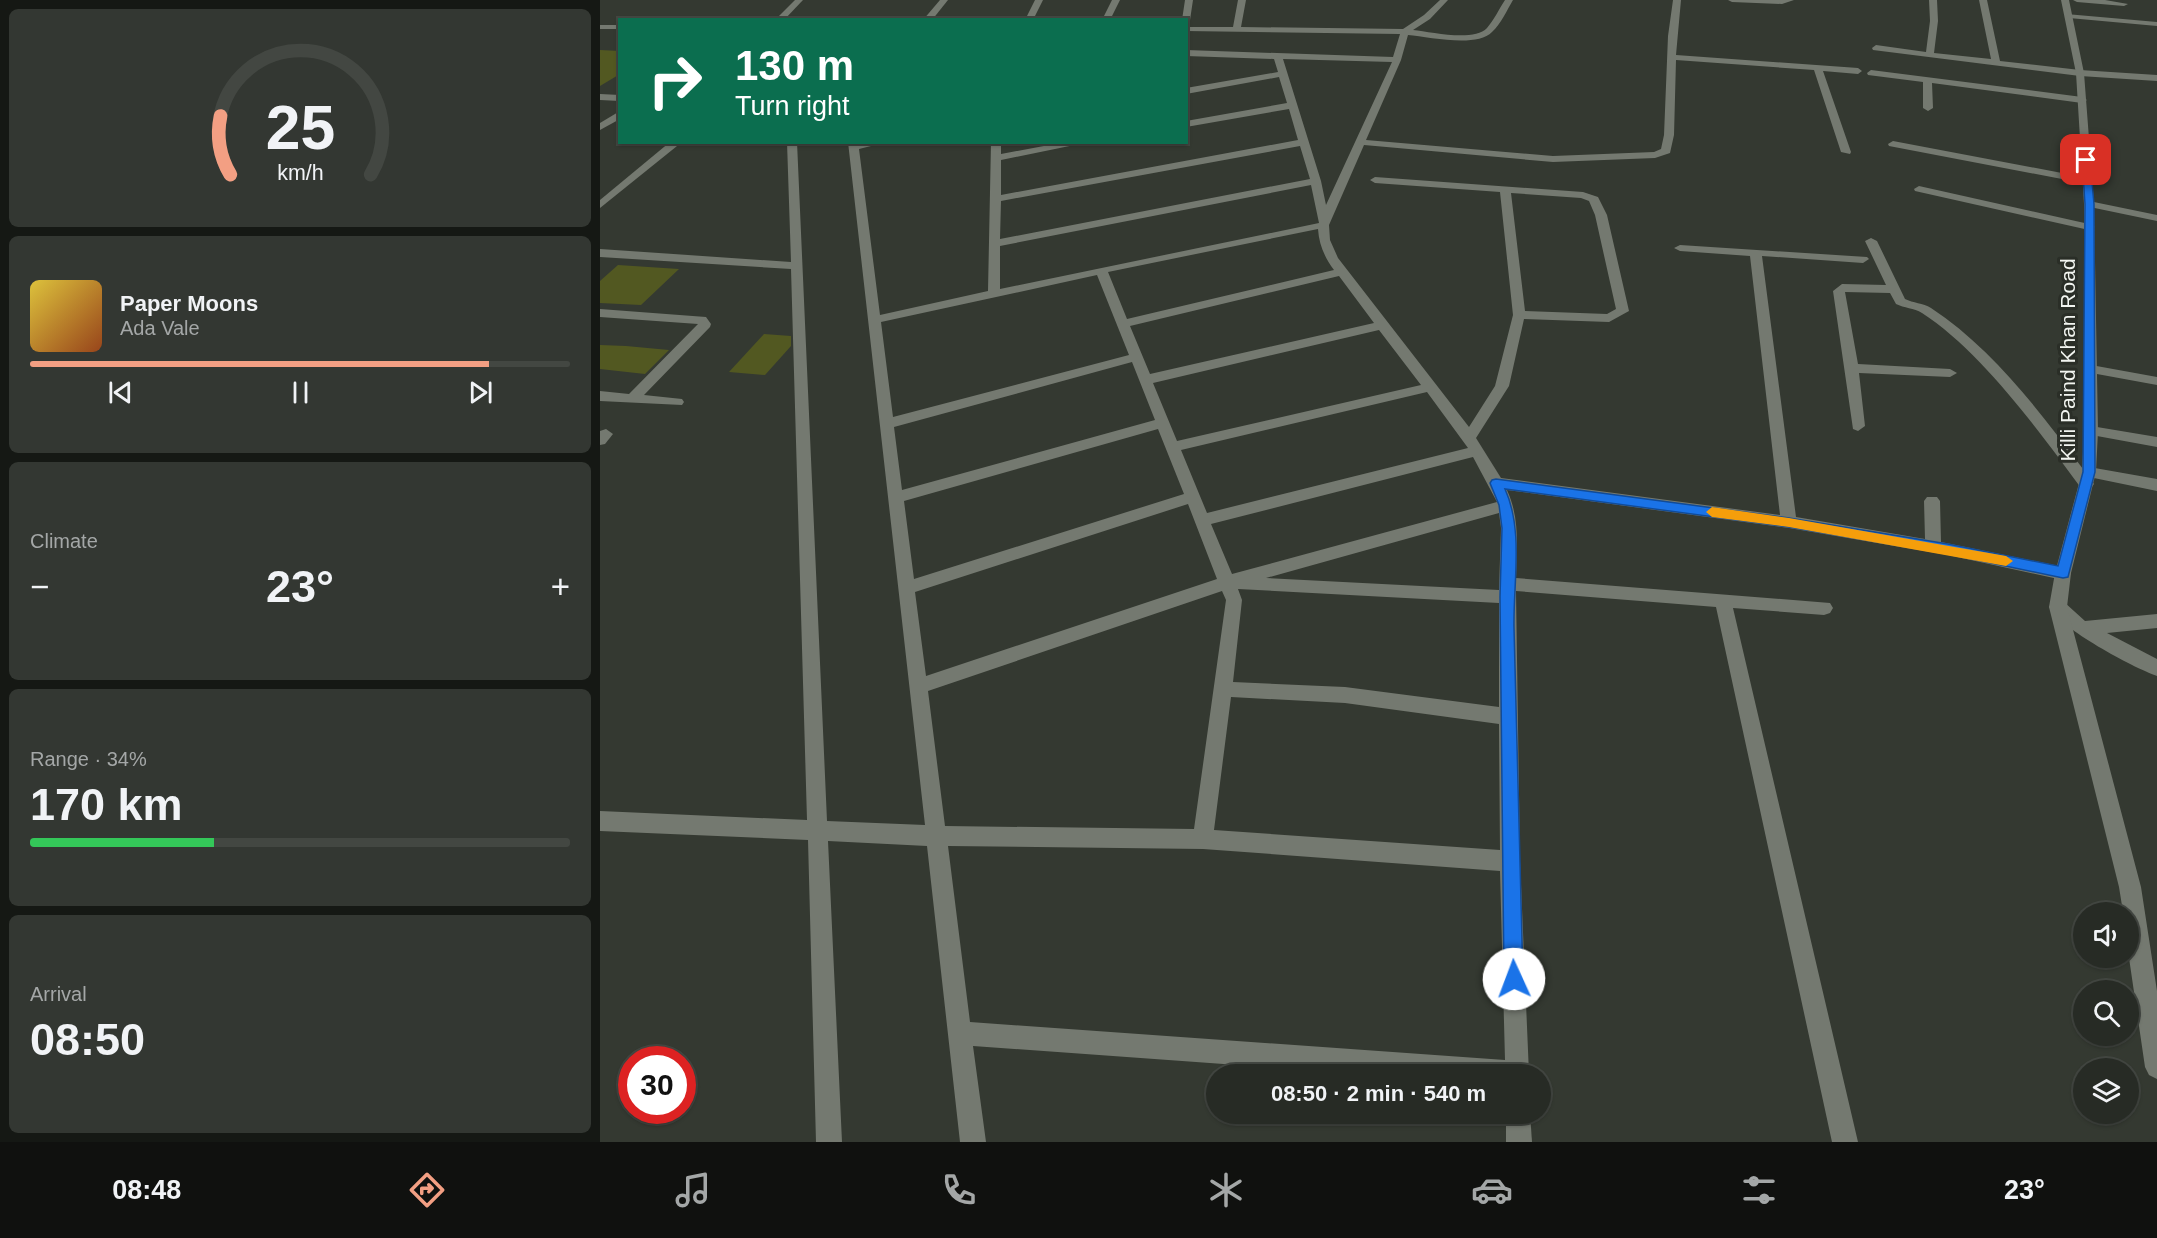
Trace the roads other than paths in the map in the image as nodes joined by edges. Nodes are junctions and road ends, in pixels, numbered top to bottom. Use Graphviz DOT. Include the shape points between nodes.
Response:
graph roads {
  1 [pos="799,0"];
  2 [pos="944,0"];
  3 [pos="1040,0"];
  4 [pos="1116,0"];
  5 [pos="1189,0"];
  6 [pos="1242,0"];
  7 [pos="1444,0"];
  8 [pos="1509,0"];
  9 [pos="1677,0"];
  10 [pos="1732,0"];
  11 [pos="1790,0"];
  12 [pos="1933,0"];
  13 [pos="1983,0"];
  14 [pos="2124,4"];
  15 [pos="2069,6"];
  16 [pos="2145,14"];
  17 [pos="781,18"];
  18 [pos="929,18"];
  19 [pos="1030,18"];
  20 [pos="1107,18"];
  21 [pos="1186,18"];
  22 [pos="2157,24"];
  23 [pos="600,27"];
  24 [pos="618,27"];
  25 [pos="1188,29"];
  26 [pos="1237,29"];
  27 [pos="1405,32"];
  28 [pos="1876,48"];
  29 [pos="1188,53"];
  30 [pos="1930,54"];
  31 [pos="1277,55"];
  32 [pos="1671,57"];
  33 [pos="1396,60"];
  34 [pos="1996,62"];
  35 [pos="1818,68"];
  36 [pos="1858,71"];
  37 [pos="1871,73"];
  38 [pos="2080,73"];
  39 [pos="1283,74"];
  40 [pos="2157,78"];
  41 [pos="1927,80"];
  42 [pos="1188,91"];
  43 [pos="600,97"];
  44 [pos="618,98"];
  45 [pos="2082,100"];
  46 [pos="1293,105"];
  47 [pos="1928,108"];
  48 [pos="618,115"];
  49 [pos="1188,124"];
  50 [pos="600,127"];
  51 [pos="1304,142"];
  52 [pos="1360,142"];
  53 [pos="675,144"];
  54 [pos="792,144"];
  55 [pos="996,144"];
  56 [pos="1073,144"];
  57 [pos="1893,144"];
  58 [pos="853,145"];
  59 [pos="1846,152"];
  60 [pos="996,158"];
  61 [pos="1375,180"];
  62 [pos="1316,181"];
  63 [pos="2088,181"];
  64 [pos="1919,189"];
  65 [pos="1505,191"];
  66 [pos="995,199"];
  67 [pos="2089,204"];
  68 [pos="600,205"];
  69 [pos="2157,218"];
  70 [pos="1323,223"];
  71 [pos="2090,226"];
  72 [pos="1871,240"];
  73 [pos="994,244"];
  74 [pos="1680,248"];
  75 [pos="600,253"];
  76 [pos="1756,253"];
  77 [pos="1863,259"];
  78 [pos="796,266"];
  79 [pos="1101,270"];
  80 [pos="1342,272"];
  81 [pos="1894,289"];
  82 [pos="994,294"];
  83 [pos="600,313"];
  84 [pos="1519,315"];
  85 [pos="874,320"];
  86 [pos="1123,324"];
  87 [pos="1383,325"];
  88 [pos="1136,357"];
  89 [pos="1851,368"];
  90 [pos="2091,369"];
  91 [pos="1950,373"];
  92 [pos="1145,380"];
  93 [pos="2157,381"];
  94 [pos="1430,387"];
  95 [pos="600,396"];
  96 [pos="632,399"];
  97 [pos="677,402"];
  98 [pos="1163,423"];
  99 [pos="886,424"];
  100 [pos="1858,426"];
  101 [pos="2091,430"];
  102 [pos="2157,442"];
  103 [pos="1473,445"];
  104 [pos="1172,447"];
  105 [pos="2087,478"];
  106 [pos="1496,483"];
  107 [pos="2157,485"];
  108 [pos="1192,497"];
  109 [pos="895,498"];
  110 [pos="1932,501"];
  111 [pos="1506,505"];
  112 [pos="1202,520"];
  113 [pos="1789,522"];
  114 [pos="1933,546"];
  115 [pos="2063,573"];
  116 [pos="1227,582"];
  117 [pos="906,588"];
  118 [pos="1507,591"];
  119 [pos="1723,600"];
  120 [pos="1824,608"];
  121 [pos="2058,608"];
  122 [pos="2157,621"];
  123 [pos="2082,628"];
  124 [pos="2157,668"];
  125 [pos="918,687"];
  126 [pos="1222,689"];
  127 [pos="1509,717"];
  128 [pos="600,821"];
  129 [pos="818,831"];
  130 [pos="936,836"];
  131 [pos="1203,839"];
  132 [pos="1510,861"];
  133 [pos="959,1033"];
  134 [pos="1381,1064"];
  135 [pos="1517,1064"];
  136 [pos="2157,1067"];
  137 [pos="1518,1124"];
  138 [pos="829,1142"];
  139 [pos="973,1142"];
  140 [pos="1519,1142"];
  141 [pos="1845,1142"];
  1 -- 17 [label="street"];
  2 -- 18 [label="street"];
  3 -- 19 [label="street"];
  4 -- 20 [label="street"];
  5 -- 21 [label="street"];
  6 -- 26 [label="street"];
  7 -- 27 [label="street"];
  8 -- 27 [label="street" via="1489,31 1480,36"];
  9 -- 32 [label="street"];
  10 -- 11 [label="street"];
  12 -- 30 [label="street"];
  13 -- 34 [label="street"];
  14 -- 15 [label="street"];
  15 -- 16 [label="street"];
  15 -- 22 [label="street"];
  15 -- 38 [label="street, Killi Paind Khan Road"];
  23 -- 24 [label="street"];
  25 -- 26 [label="street"];
  26 -- 27 [label="street"];
  27 -- 33 [label="street"];
  28 -- 30 [label="street"];
  29 -- 31 [label="street"];
  30 -- 34 [label="street"];
  31 -- 33 [label="street"];
  31 -- 39 [label="street"];
  32 -- 35 [label="street"];
  32 -- 52 [label="street" via="1669,135 1666,151 1656,155 1553,159"];
  33 -- 52 [label="street"];
  34 -- 38 [label="street"];
  35 -- 36 [label="street"];
  35 -- 59 [label="street"];
  37 -- 41 [label="street"];
  38 -- 40 [label="street"];
  38 -- 45 [label="street, Killi Paind Khan Road"];
  39 -- 42 [label="street"];
  39 -- 46 [label="street"];
  41 -- 45 [label="street"];
  41 -- 47 [label="street"];
  43 -- 44 [label="street"];
  45 -- 63 [label="street, Killi Paind Khan Road"];
  46 -- 49 [label="street"];
  46 -- 51 [label="street"];
  48 -- 50 [label="street"];
  51 -- 62 [label="street"];
  51 -- 66 [label="street"];
  52 -- 70 [label="street"];
  53 -- 68 [label="street"];
  54 -- 78 [label="street"];
  55 -- 60 [label="street"];
  56 -- 60 [label="street"];
  57 -- 63 [label="street"];
  58 -- 85 [label="street"];
  60 -- 66 [label="street"];
  61 -- 65 [label="street"];
  62 -- 70 [label="street"];
  62 -- 73 [label="street"];
  63 -- 67 [label="street, Killi Paind Khan Road"];
  64 -- 71 [label="street"];
  65 -- 84 [label="street"];
  65 -- 84 [label="street" via="1594,199 1623,311 1609,318"];
  66 -- 73 [label="street"];
  67 -- 69 [label="street"];
  67 -- 71 [label="street, Killi Paind Khan Road"];
  70 -- 79 [label="street"];
  70 -- 80 [label="street" via="1324,240"];
  71 -- 90 [label="street, Killi Paind Khan Road"];
  72 -- 81 [label="street"];
  73 -- 82 [label="street"];
  74 -- 76 [label="street"];
  75 -- 78 [label="street"];
  76 -- 77 [label="street"];
  76 -- 113 [label="street"];
  78 -- 129 [label="street"];
  79 -- 82 [label="street"];
  79 -- 86 [label="street"];
  80 -- 86 [label="street"];
  80 -- 87 [label="street"];
  81 -- 89 [label="street" via="1840,288"];
  81 -- 105 [label="street" via="1900,301 1924,309 1988,364"];
  82 -- 85 [label="street"];
  83 -- 96 [label="street" via="702,320 705,324"];
  84 -- 103 [label="street" via="1502,386"];
  85 -- 99 [label="street"];
  86 -- 88 [label="street"];
  87 -- 92 [label="street"];
  87 -- 94 [label="street"];
  88 -- 92 [label="street"];
  88 -- 99 [label="street"];
  89 -- 91 [label="street"];
  89 -- 100 [label="street"];
  90 -- 93 [label="street"];
  90 -- 101 [label="street, Killi Paind Khan Road"];
  92 -- 98 [label="street"];
  94 -- 103 [label="street"];
  94 -- 104 [label="street"];
  95 -- 96 [label="street"];
  96 -- 97 [label="street"];
  98 -- 104 [label="street"];
  98 -- 109 [label="street"];
  99 -- 109 [label="street"];
  101 -- 102 [label="street"];
  101 -- 105 [label="street, Killi Paind Khan Road"];
  103 -- 106 [label="street"];
  103 -- 112 [label="street"];
  104 -- 108 [label="street"];
  105 -- 107 [label="street"];
  105 -- 115 [label="street, Killi Paind Khan Road"];
  106 -- 111 [label="street"];
  106 -- 113 [label="street"];
  108 -- 112 [label="street"];
  108 -- 117 [label="street"];
  109 -- 117 [label="street"];
  110 -- 114 [label="street"];
  111 -- 116 [label="street"];
  111 -- 118 [label="street"];
  112 -- 116 [label="street"];
  113 -- 114 [label="street"];
  114 -- 115 [label="street"];
  115 -- 121 [label="street, Killi Paind Khan Road"];
  116 -- 118 [label="street"];
  116 -- 125 [label="street"];
  116 -- 126 [label="street" via="1234,600"];
  117 -- 125 [label="street"];
  118 -- 119 [label="street"];
  118 -- 127 [label="street"];
  119 -- 120 [label="street"];
  119 -- 141 [label="street"];
  121 -- 123 [label="street"];
  121 -- 136 [label="street, Killi Paind Khan Road" via="2130,887"];
  122 -- 123 [label="street"];
  123 -- 124 [label="street"];
  125 -- 130 [label="street"];
  126 -- 127 [label="street" via="1345,695"];
  126 -- 131 [label="street"];
  127 -- 132 [label="street"];
  128 -- 129 [label="street"];
  129 -- 130 [label="street"];
  129 -- 138 [label="street"];
  130 -- 131 [label="street"];
  130 -- 133 [label="street"];
  131 -- 132 [label="street"];
  132 -- 135 [label="street"];
  133 -- 134 [label="street"];
  133 -- 139 [label="street"];
  137 -- 140 [label="street"];
}
